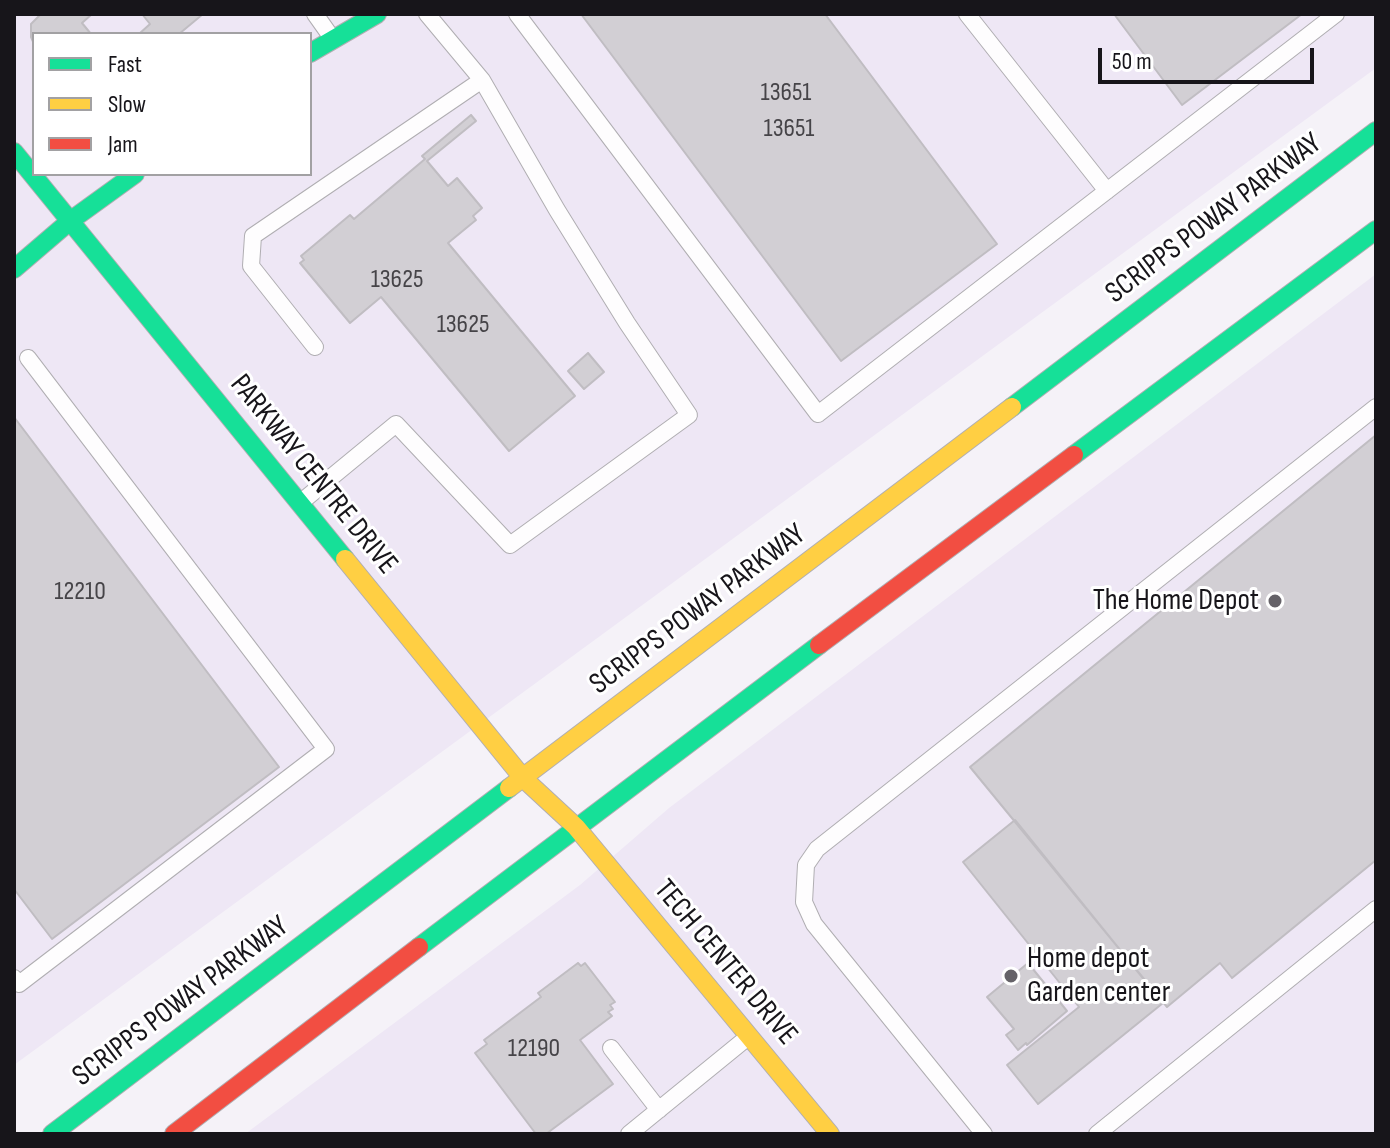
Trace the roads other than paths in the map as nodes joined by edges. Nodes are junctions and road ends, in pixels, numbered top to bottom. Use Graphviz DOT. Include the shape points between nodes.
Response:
graph roads {
  1 [pos="315,14"];
  2 [pos="377,14"];
  3 [pos="427,14"];
  4 [pos="517,14"];
  5 [pos="967,14"];
  6 [pos="1336,14"];
  7 [pos="333,39"];
  8 [pos="312,52"];
  9 [pos="482,80"];
  10 [pos="1376,131"];
  11 [pos="14,152"];
  12 [pos="32,174"];
  13 [pos="33,176"];
  14 [pos="132,176"];
  15 [pos="1107,191"];
  16 [pos="70,221"];
  17 [pos="1376,230"];
  18 [pos="14,269"];
  19 [pos="315,347"];
  20 [pos="28,358"];
  21 [pos="1376,407"];
  22 [pos="299,503"];
  23 [pos="523,778"];
  24 [pos="576,827"];
  25 [pos="1376,909"];
  26 [pos="14,978"];
  27 [pos="749,1036"];
  28 [pos="611,1048"];
  29 [pos="659,1110"];
  30 [pos="52,1134"];
  31 [pos="174,1134"];
  32 [pos="629,1134"];
  33 [pos="830,1134"];
  34 [pos="984,1134"];
  35 [pos="1097,1134"];
  1 -- 7 [label="lane"];
  2 -- 7 [label="main road"];
  3 -- 9 [label="lane"];
  4 -- 15 [label="lane" via="818,414"];
  5 -- 15 [label="lane"];
  6 -- 15 [label="lane"];
  7 -- 8 [label="main road"];
  9 -- 19 [label="lane" via="253,236 251,266"];
  9 -- 22 [label="lane" via="557,210 689,415 510,545 396,424"];
  10 -- 23 [label="main road, SCRIPPS POWAY PARKWAY"];
  11 -- 12 [label="main road, PARKWAY CENTRE DRIVE"];
  13 -- 16 [label="main road, PARKWAY CENTRE DRIVE"];
  14 -- 16 [label="main road"];
  16 -- 18 [label="main road"];
  16 -- 22 [label="main road, PARKWAY CENTRE DRIVE"];
  17 -- 24 [label="main road"];
  20 -- 26 [label="lane" via="326,749 19,984"];
  21 -- 34 [label="lane" via="829,839 806,865 804,902 814,924"];
  22 -- 23 [label="main road, PARKWAY CENTRE DRIVE"];
  23 -- 24 [label="main road, PARKWAY CENTRE DRIVE"];
  23 -- 30 [label="main road, SCRIPPS POWAY PARKWAY"];
  24 -- 27 [label="main road, TECH CENTER DRIVE"];
  24 -- 31 [label="main road"];
  25 -- 35 [label="lane"];
  27 -- 29 [label="lane"];
  27 -- 33 [label="main road, TECH CENTER DRIVE"];
  28 -- 29 [label="lane"];
  29 -- 32 [label="lane"];
}
